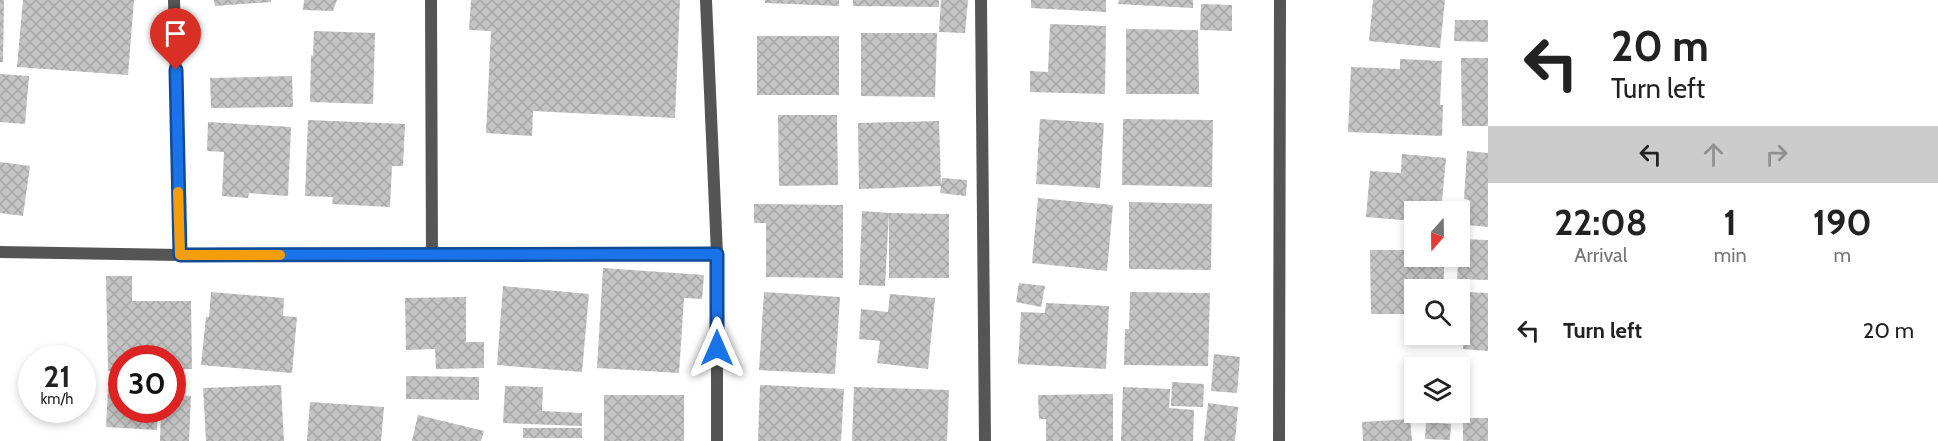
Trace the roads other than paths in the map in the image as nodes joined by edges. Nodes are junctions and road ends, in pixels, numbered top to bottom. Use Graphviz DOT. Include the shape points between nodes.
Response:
graph roads {
  1 [pos="174,0"];
  2 [pos="432,0"];
  3 [pos="706,0"];
  4 [pos="981,0"];
  5 [pos="1280,0"];
  6 [pos="0,252"];
  7 [pos="717,254"];
  8 [pos="180,255"];
  9 [pos="432,256"];
  10 [pos="717,441"];
  11 [pos="985,441"];
  12 [pos="1279,441"];
  1 -- 8 [label="street"];
  2 -- 9 [label="street"];
  3 -- 7 [label="street"];
  4 -- 11 [label="street"];
  5 -- 12 [label="street"];
  6 -- 8 [label="street"];
  7 -- 9 [label="street"];
  7 -- 10 [label="street"];
  8 -- 9 [label="street"];
}
